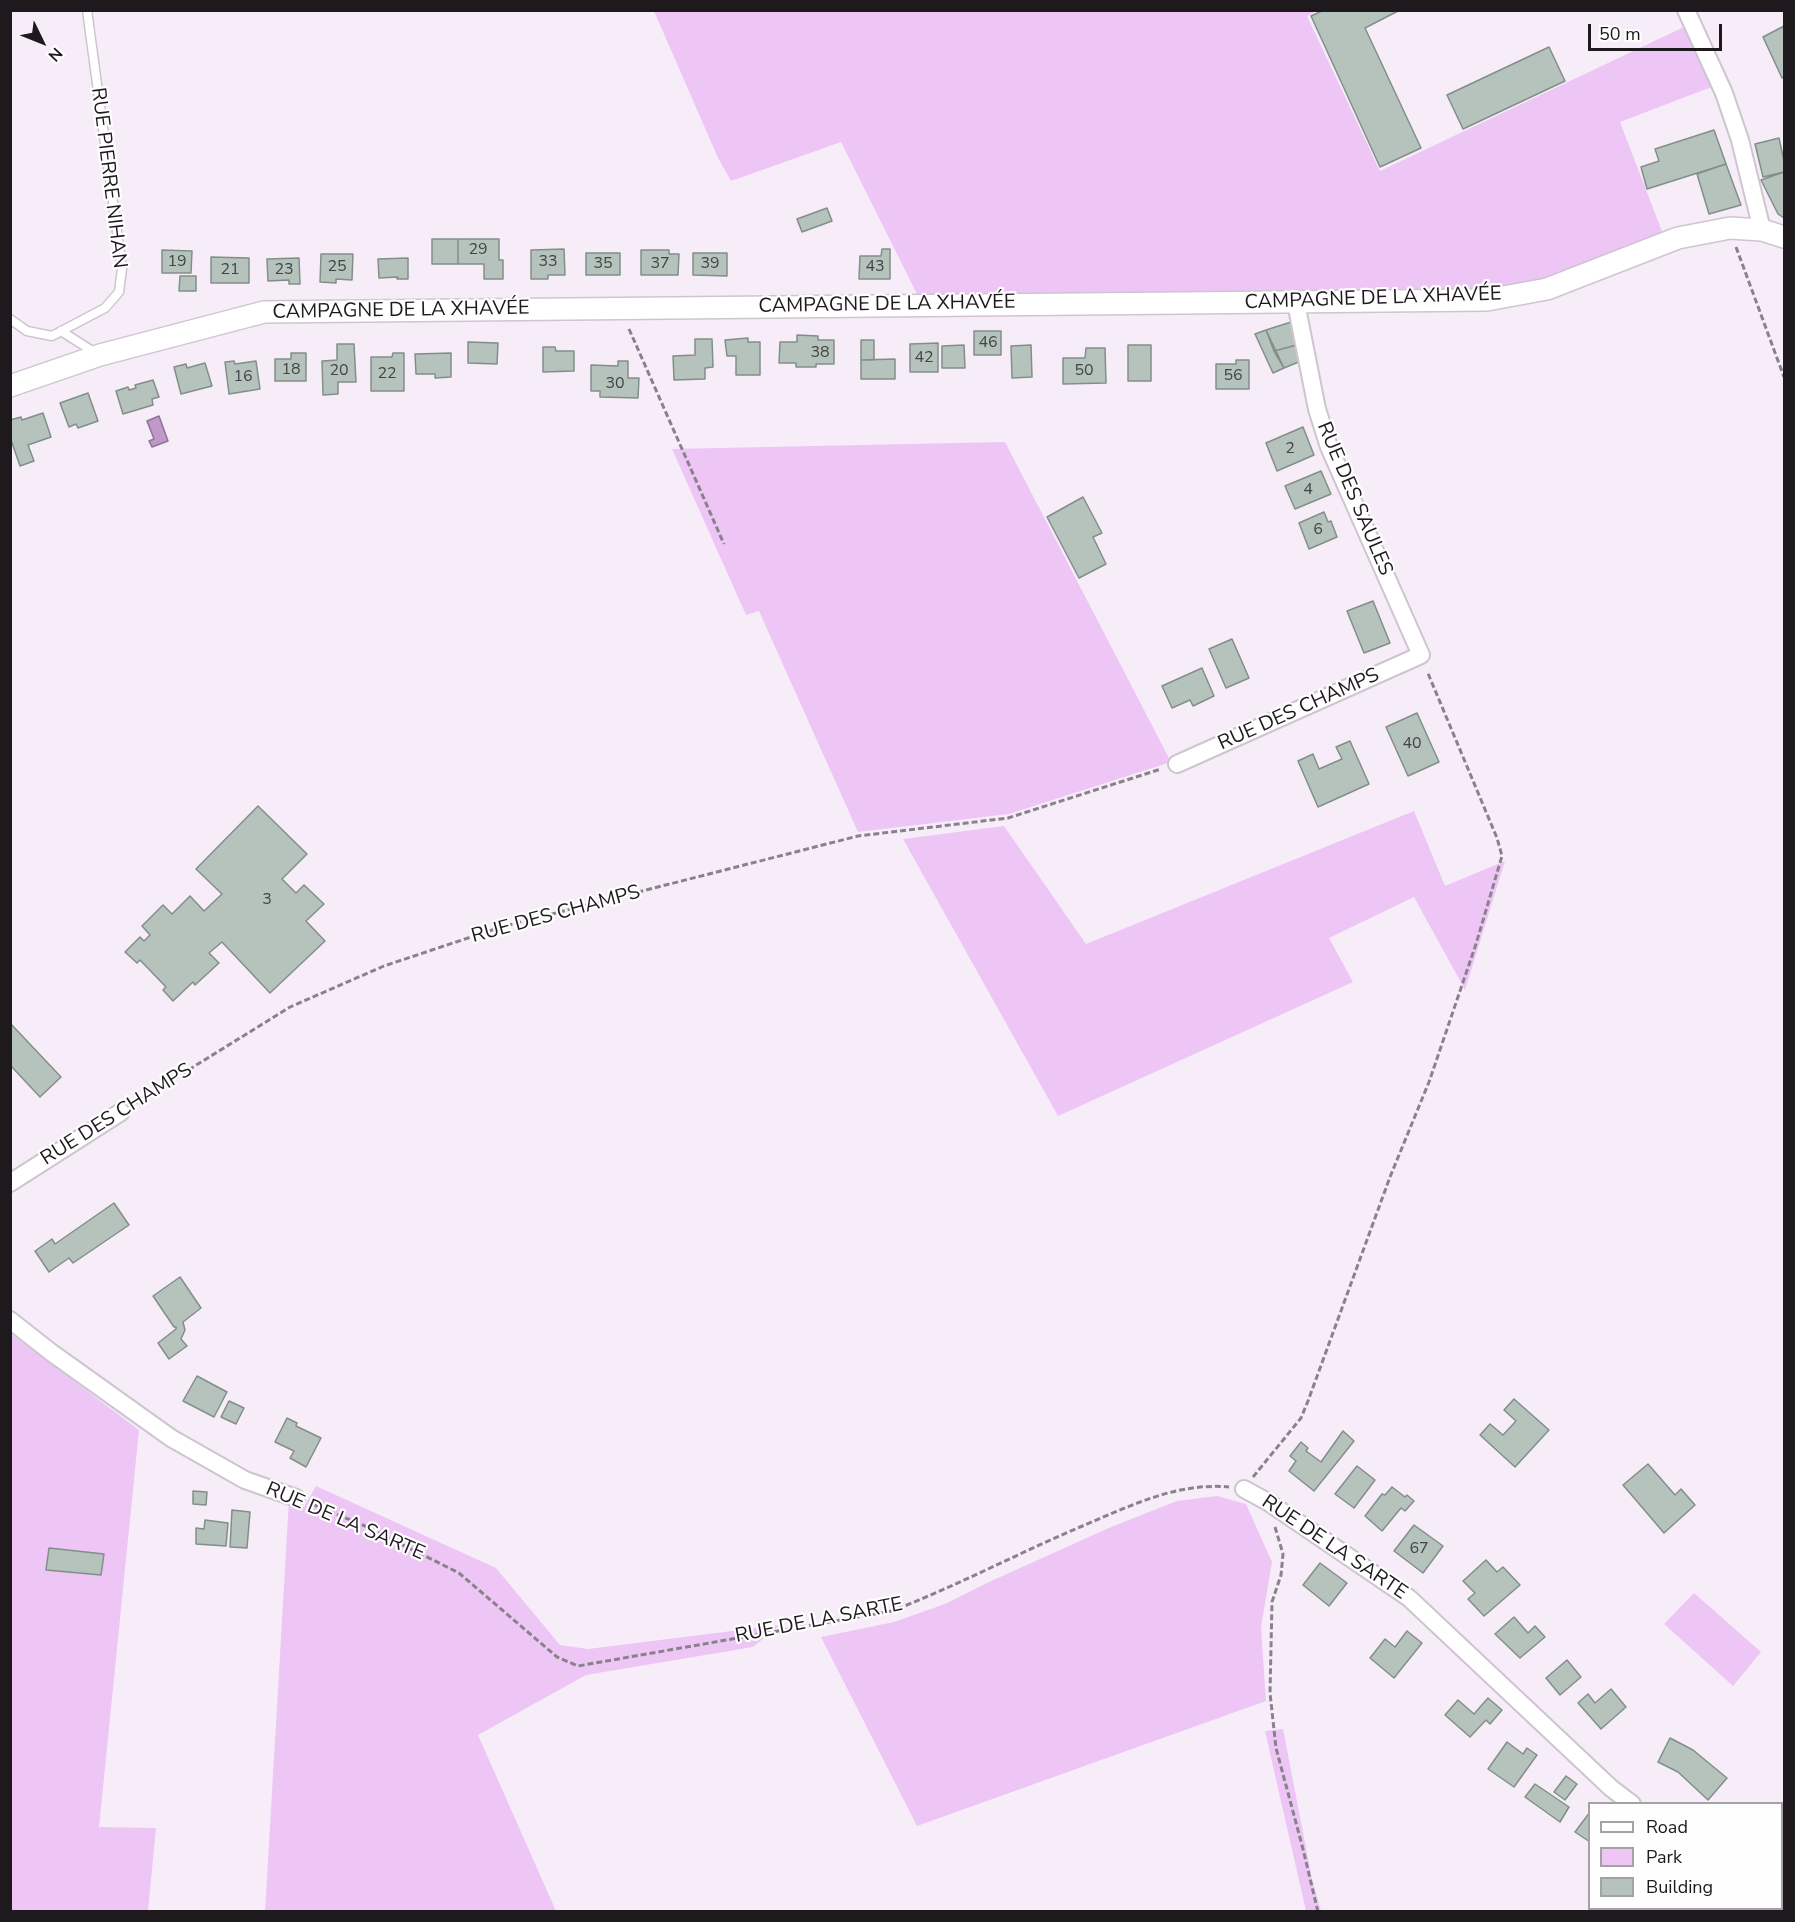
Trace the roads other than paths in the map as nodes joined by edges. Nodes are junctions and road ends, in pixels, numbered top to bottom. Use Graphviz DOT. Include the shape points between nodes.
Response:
graph roads {
  1 [pos="87,10"];
  2 [pos="1686,10"];
  3 [pos="1762,230"];
  4 [pos="1785,237"];
  5 [pos="1296,303"];
  6 [pos="10,319"];
  7 [pos="61,331"];
  8 [pos="100,355"];
  9 [pos="10,386"];
  10 [pos="1420,656"];
  11 [pos="1177,764"];
  12 [pos="121,1112"];
  13 [pos="10,1183"];
  14 [pos="10,1320"];
  15 [pos="1244,1490"];
  16 [pos="296,1498"];
  17 [pos="1631,1802"];
  1 -- 7 [label="lane, RUE PIERRE NIHAN" via="122,269 119,292 105,308"];
  2 -- 3 [label="street" via="1724,93"];
  3 -- 4 [label="street, CAMPAGNE DE LA XHAVÉE"];
  3 -- 5 [label="street, CAMPAGNE DE LA XHAVÉE" via="1730,228 1678,238 1547,289 1487,300"];
  5 -- 8 [label="street, CAMPAGNE DE LA XHAVÉE" via="264,312"];
  5 -- 10 [label="street, RUE DES SAULES" via="1317,409 1329,447"];
  6 -- 7 [label="lane, RUE PIERRE NIHAN" via="27,331 52,336"];
  7 -- 8 [label="lane"];
  8 -- 9 [label="street, CAMPAGNE DE LA XHAVÉE"];
  10 -- 11 [label="street, RUE DES CHAMPS"];
  12 -- 13 [label="street, RUE DES CHAMPS"];
  14 -- 16 [label="street, RUE DE LA SARTE" via="171,1438 244,1480"];
  15 -- 17 [label="street, RUE DE LA SARTE" via="1268,1502 1409,1598"];
}
